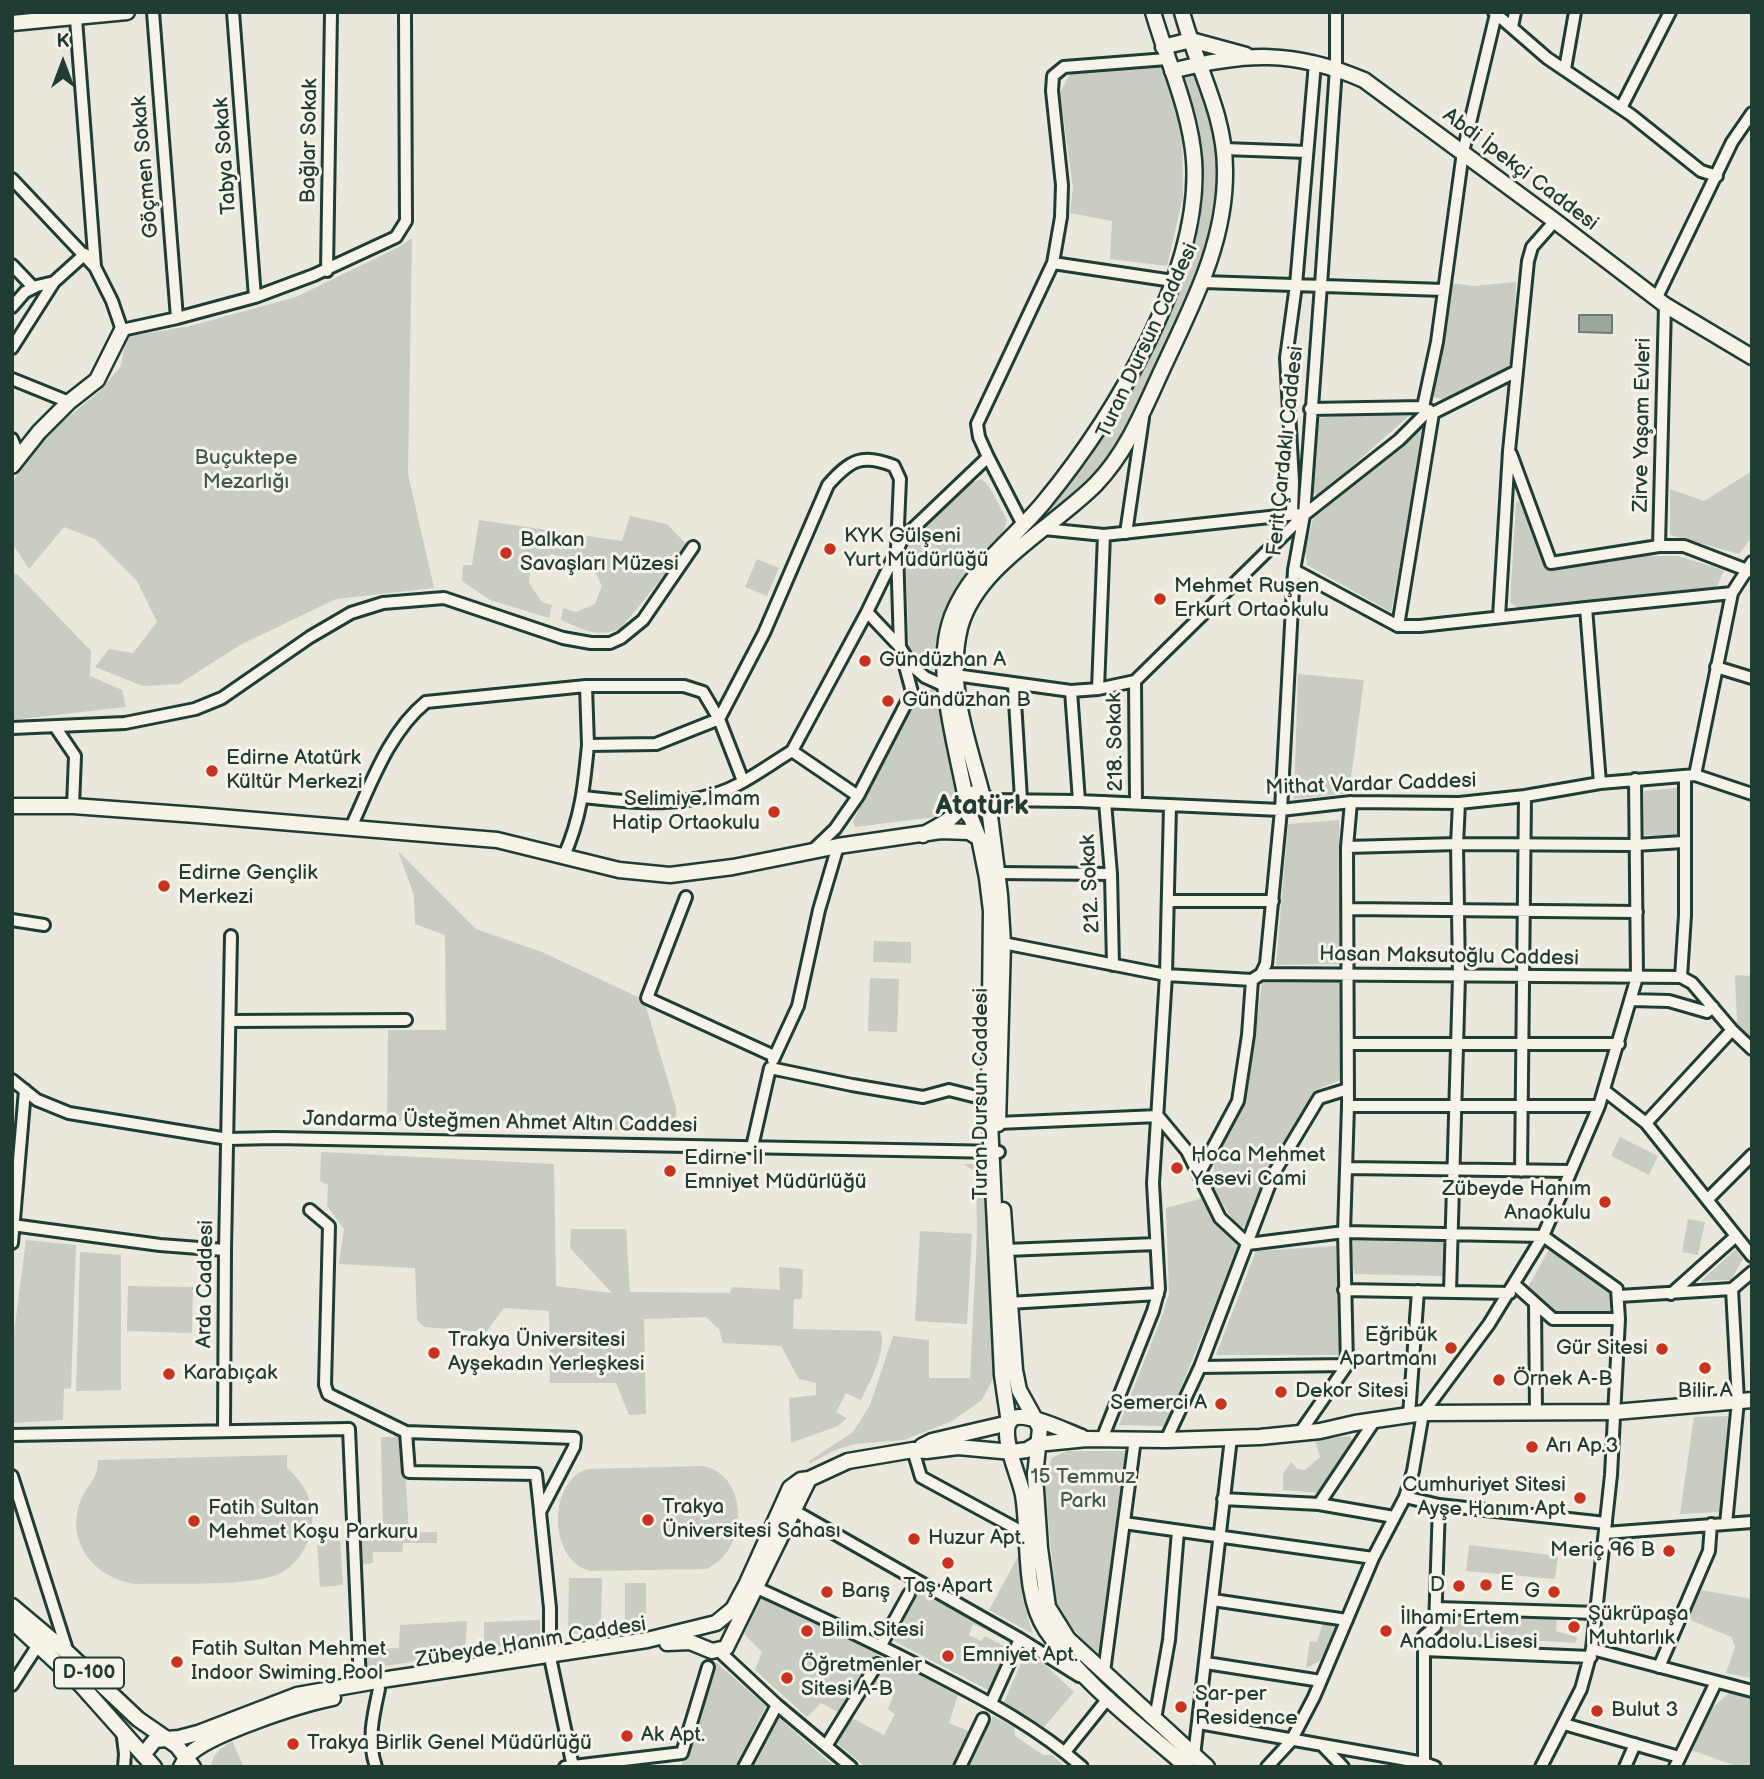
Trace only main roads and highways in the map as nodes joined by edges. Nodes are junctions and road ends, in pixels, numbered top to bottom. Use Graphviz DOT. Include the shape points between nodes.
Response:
graph roads {
  1 [pos="36,12"];
  2 [pos="127,12"];
  3 [pos="1153,12"];
  4 [pos="12,14"];
  5 [pos="75,15"];
  6 [pos="1183,16"];
  7 [pos="12,23"];
  8 [pos="1191,40"];
  9 [pos="1216,45"];
  10 [pos="1248,56"];
  11 [pos="1167,59"];
  12 [pos="1227,60"];
  13 [pos="1201,64"];
  14 [pos="1213,99"];
  15 [pos="122,330"];
  16 [pos="1752,357"];
  17 [pos="16,461"];
  18 [pos="948,677"];
  19 [pos="966,799"];
  20 [pos="986,800"];
  21 [pos="12,806"];
  22 [pos="971,818"];
  23 [pos="928,832"];
  24 [pos="979,838"];
  25 [pos="995,1152"];
  26 [pos="1745,1401"];
  27 [pos="1033,1419"];
  28 [pos="1009,1423"];
  29 [pos="1087,1439"];
  30 [pos="1037,1444"];
  31 [pos="913,1450"];
  32 [pos="1012,1452"];
  33 [pos="809,1479"];
  34 [pos="752,1585"];
  35 [pos="12,1606"];
  36 [pos="12,1621"];
  37 [pos="706,1627"];
  38 [pos="702,1647"];
  39 [pos="551,1658"];
  40 [pos="166,1739"];
  41 [pos="143,1755"];
  42 [pos="1190,1761"];
  43 [pos="187,1764"];
  44 [pos="154,1767"];
  45 [pos="1206,1767"];
  1 -- 4 [label="main road"];
  2 -- 5 [label="main road"];
  3 -- 11 [label="main road"];
  5 -- 7 [label="main road"];
  6 -- 8 [label="main road, Turan Dursun Caddesi"];
  6 -- 9 [label="main road"];
  8 -- 9 [label="main road"];
  8 -- 11 [label="main road"];
  8 -- 13 [label="main road, Turan Dursun Caddesi"];
  9 -- 10 [label="main road"];
  10 -- 12 [label="main road"];
  10 -- 16 [label="main road, Abdi İpekçi Caddesi" via="1292,58 1364,80 1660,302"];
  11 -- 13 [label="main road"];
  11 -- 18 [label="main road" via="1189,130 1194,178 1173,281 1136,367 1105,418 1044,502 977,572 961,597 946,639"];
  12 -- 13 [label="main road"];
  12 -- 14 [label="main road" via="1214,76"];
  13 -- 14 [label="main road, Turan Dursun Caddesi"];
  14 -- 18 [label="main road, Turan Dursun Caddesi" via="1224,149 1221,221 1202,282 1144,410 1108,471 996,570 968,606"];
  15 -- 17 [label="main road" via="97,380 69,402"];
  18 -- 19 [label="main road, Turan Dursun Caddesi"];
  18 -- 20 [label="main road, Turan Dursun Caddesi"];
  19 -- 20 [label="main road" via="973,794"];
  19 -- 22 [label="main road" via="965,810"];
  19 -- 23 [label="main road" via="953,817"];
  20 -- 22 [label="main road" via="982,817"];
  20 -- 25 [label="main road, Turan Dursun Caddesi" via="1003,943"];
  21 -- 23 [label="main road" via="73,806 497,841 619,870 670,875"];
  22 -- 23 [label="main road"];
  22 -- 24 [label="main road, Turan Dursun Caddesi"];
  23 -- 24 [label="main road" via="969,832"];
  24 -- 25 [label="main road, Turan Dursun Caddesi" via="991,911 989,1100"];
  25 -- 27 [label="main road, Turan Dursun Caddesi" via="1015,1370"];
  25 -- 28 [label="main road, Turan Dursun Caddesi" via="1001,1362"];
  26 -- 29 [label="main road" via="1615,1412 1416,1414 1299,1434 1231,1438"];
  27 -- 28 [label="main road" via="1023,1416"];
  27 -- 29 [label="main road"];
  27 -- 30 [label="main road" via="1040,1428"];
  28 -- 31 [label="main road"];
  28 -- 32 [label="main road" via="1005,1434"];
  29 -- 30 [label="main road"];
  30 -- 32 [label="main road"];
  30 -- 42 [label="main road" via="1035,1476 1048,1606 1068,1639 1155,1719"];
  31 -- 32 [label="main road" via="958,1447"];
  31 -- 33 [label="main road" via="848,1461"];
  32 -- 42 [label="main road" via="1023,1494 1032,1592 1045,1628 1085,1679"];
  33 -- 34 [label="main road"];
  33 -- 34 [label="main road" via="790,1488"];
  34 -- 37 [label="main road" via="733,1609"];
  34 -- 38 [label="main road, Zübeyde Hanım Caddesi" via="726,1648"];
  35 -- 40 [label="main road, D-100"];
  36 -- 41 [label="main road, D-100"];
  37 -- 38 [label="main road"];
  37 -- 39 [label="main road, Zübeyde Hanım Caddesi"];
  38 -- 39 [label="main road, Zübeyde Hanım Caddesi" via="675,1641"];
  39 -- 40 [label="main road, Zübeyde Hanım Caddesi" via="297,1695 198,1733"];
  39 -- 43 [label="main road, Zübeyde Hanım Caddesi" via="302,1705 229,1732"];
  40 -- 41 [label="main road" via="155,1740"];
  40 -- 43 [label="main road, D-100" via="177,1746"];
  41 -- 44 [label="main road, D-100"];
  42 -- 45 [label="main road"];
}
